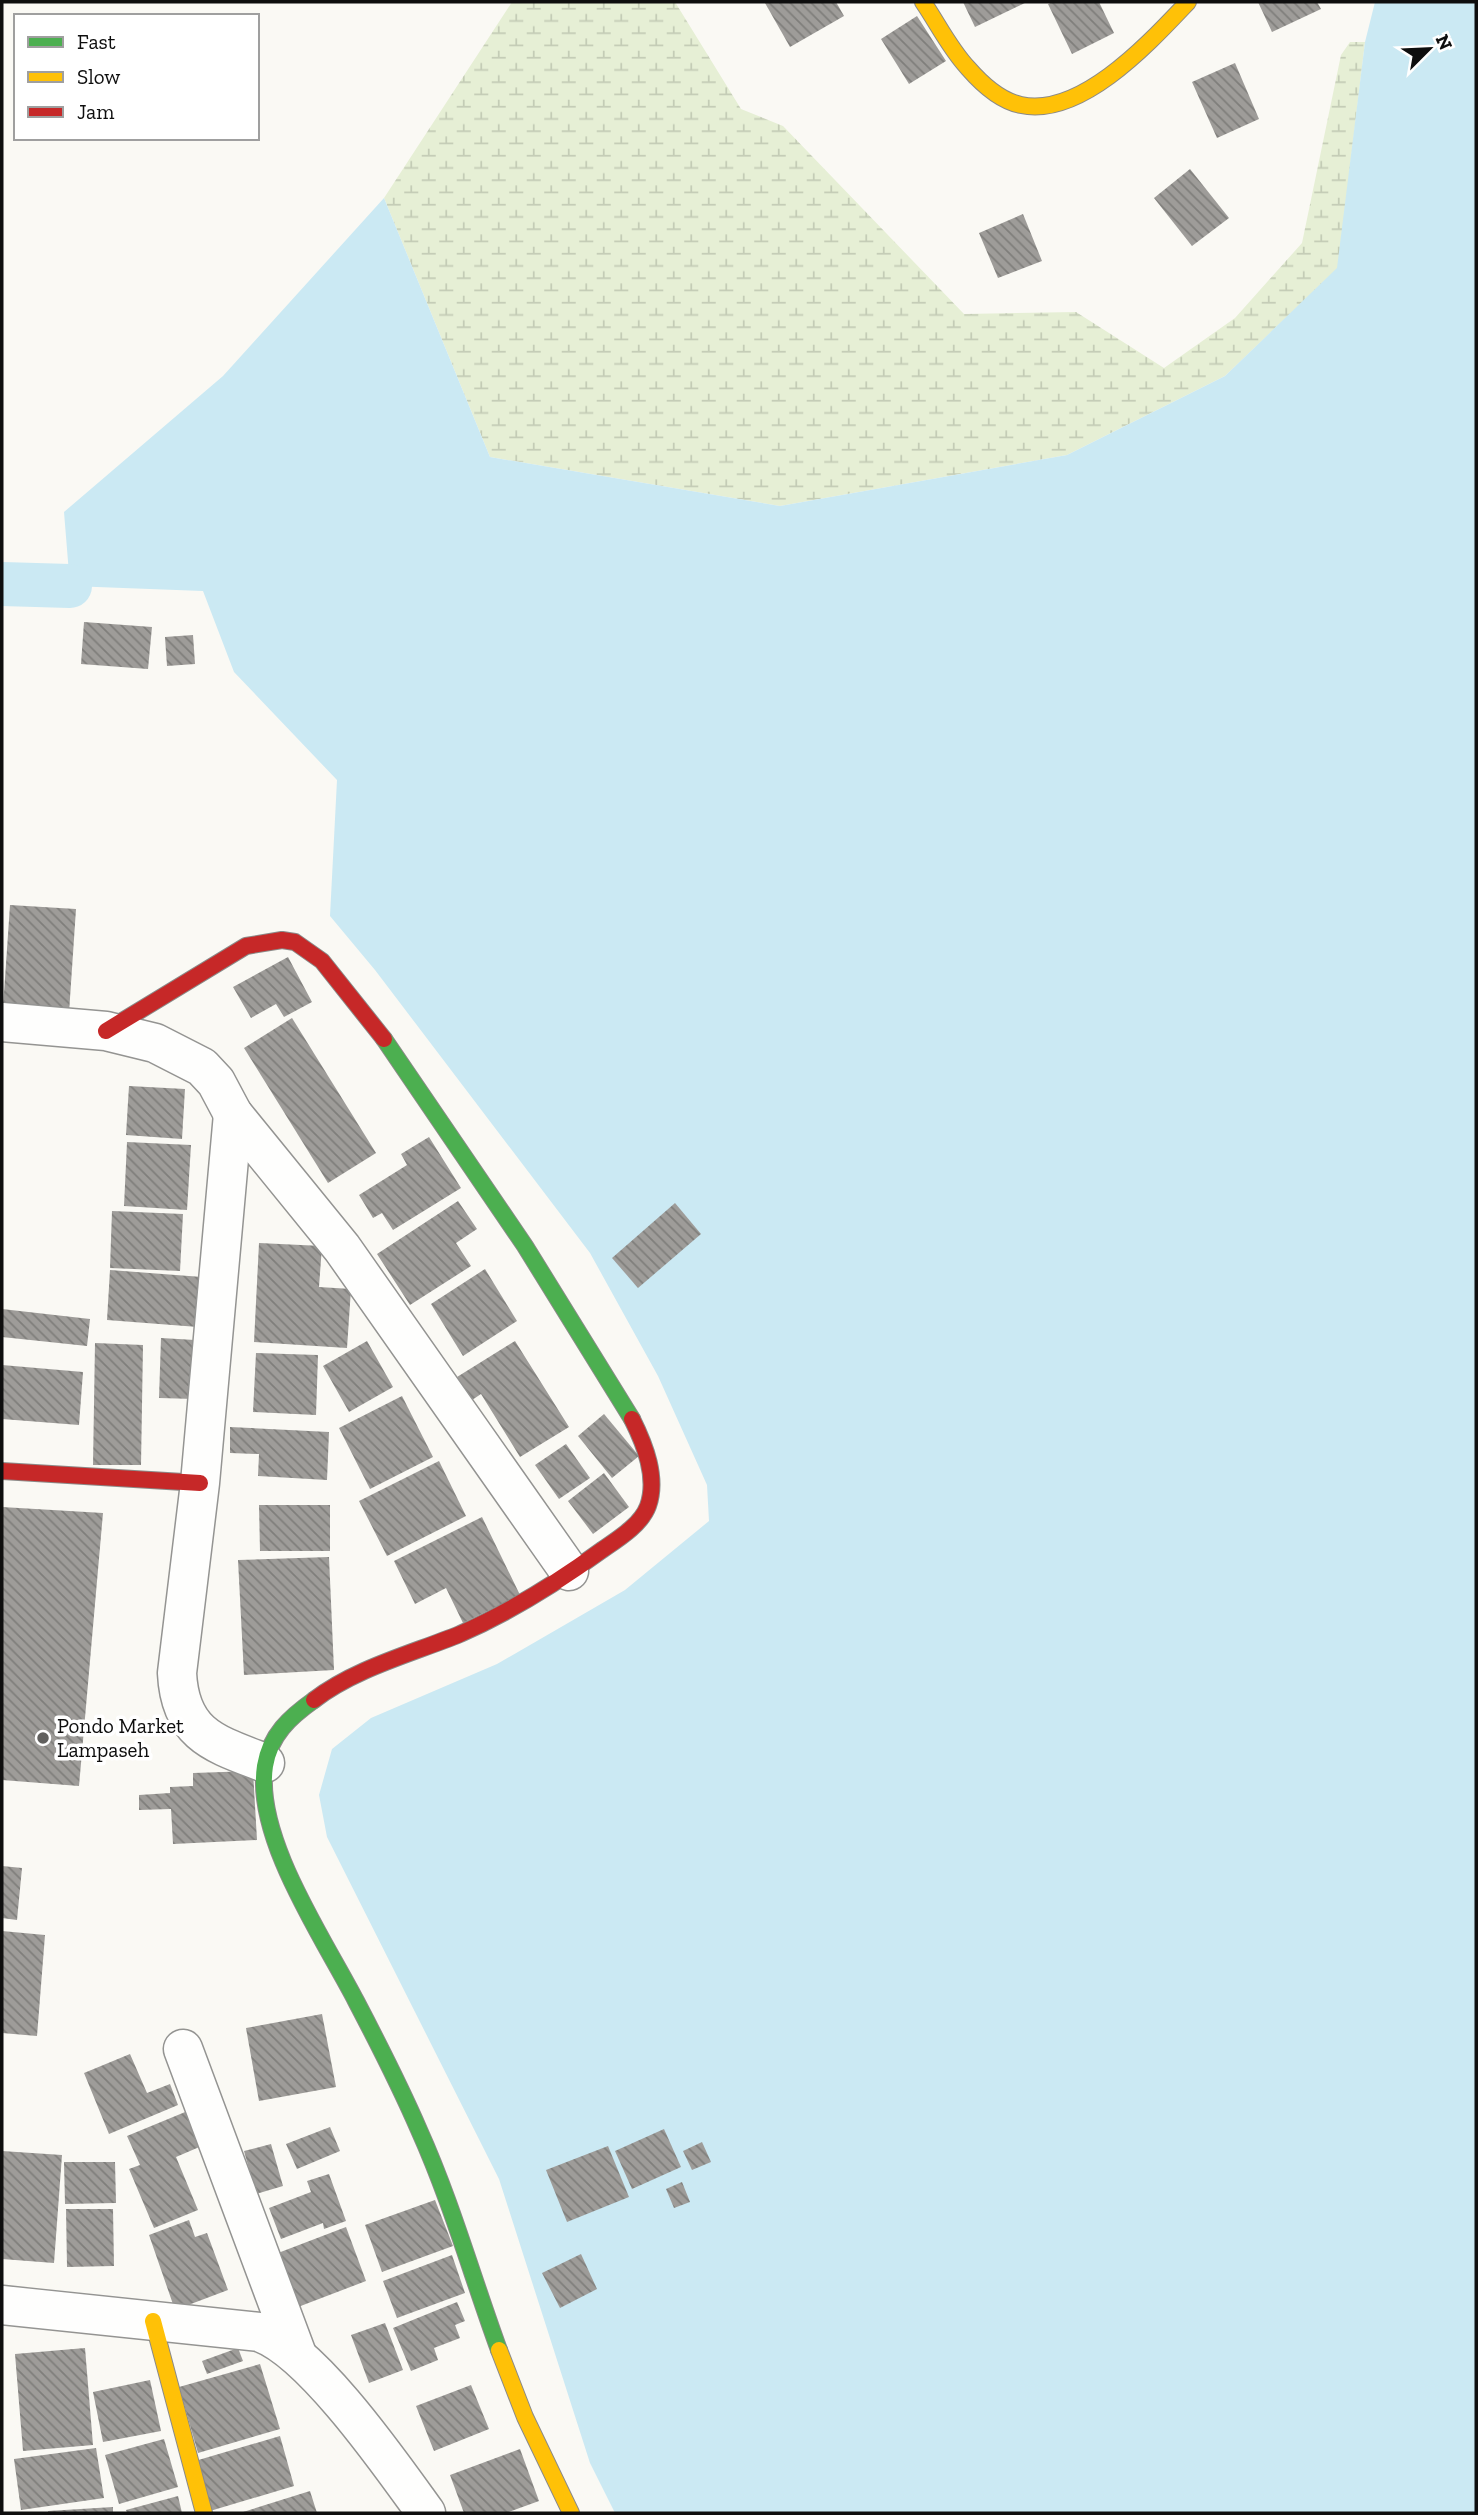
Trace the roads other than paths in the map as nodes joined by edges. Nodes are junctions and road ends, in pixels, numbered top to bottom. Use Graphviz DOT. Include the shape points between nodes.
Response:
graph roads {
  1 [pos="923,2"];
  2 [pos="1188,2"];
  3 [pos="2,1022"];
  4 [pos="106,1031"];
  5 [pos="233,1114"];
  6 [pos="2,1471"];
  7 [pos="200,1483"];
  8 [pos="569,1572"];
  9 [pos="265,1763"];
  10 [pos="183,2049"];
  11 [pos="2,2305"];
  12 [pos="153,2321"];
  13 [pos="296,2353"];
  14 [pos="204,2513"];
  15 [pos="426,2513"];
  16 [pos="571,2513"];
  1 -- 2 [label="street" via="975,76 1021,105 1040,107 1069,99 1093,84 1145,47"];
  3 -- 4 [label="street"];
  4 -- 5 [label="street" via="155,1043 202,1067"];
  4 -- 8 [label="street" via="218,961 272,939 301,944 314,954 368,1016 538,1263 628,1413 647,1456 652,1492 643,1515"];
  5 -- 7 [label="street"];
  5 -- 8 [label="street" via="342,1248"];
  6 -- 7 [label="street"];
  7 -- 9 [label="street" via="178,1689 191,1724 200,1733"];
  8 -- 9 [label="street" via="484,1623 333,1687 307,1703 273,1740"];
  9 -- 16 [label="street" via="269,1803 286,1860 407,2103 439,2177 518,2402"];
  10 -- 13 [label="street"];
  11 -- 12 [label="street"];
  12 -- 13 [label="street" via="259,2332"];
  12 -- 14 [label="street"];
  13 -- 15 [label="street" via="321,2378"];
}
